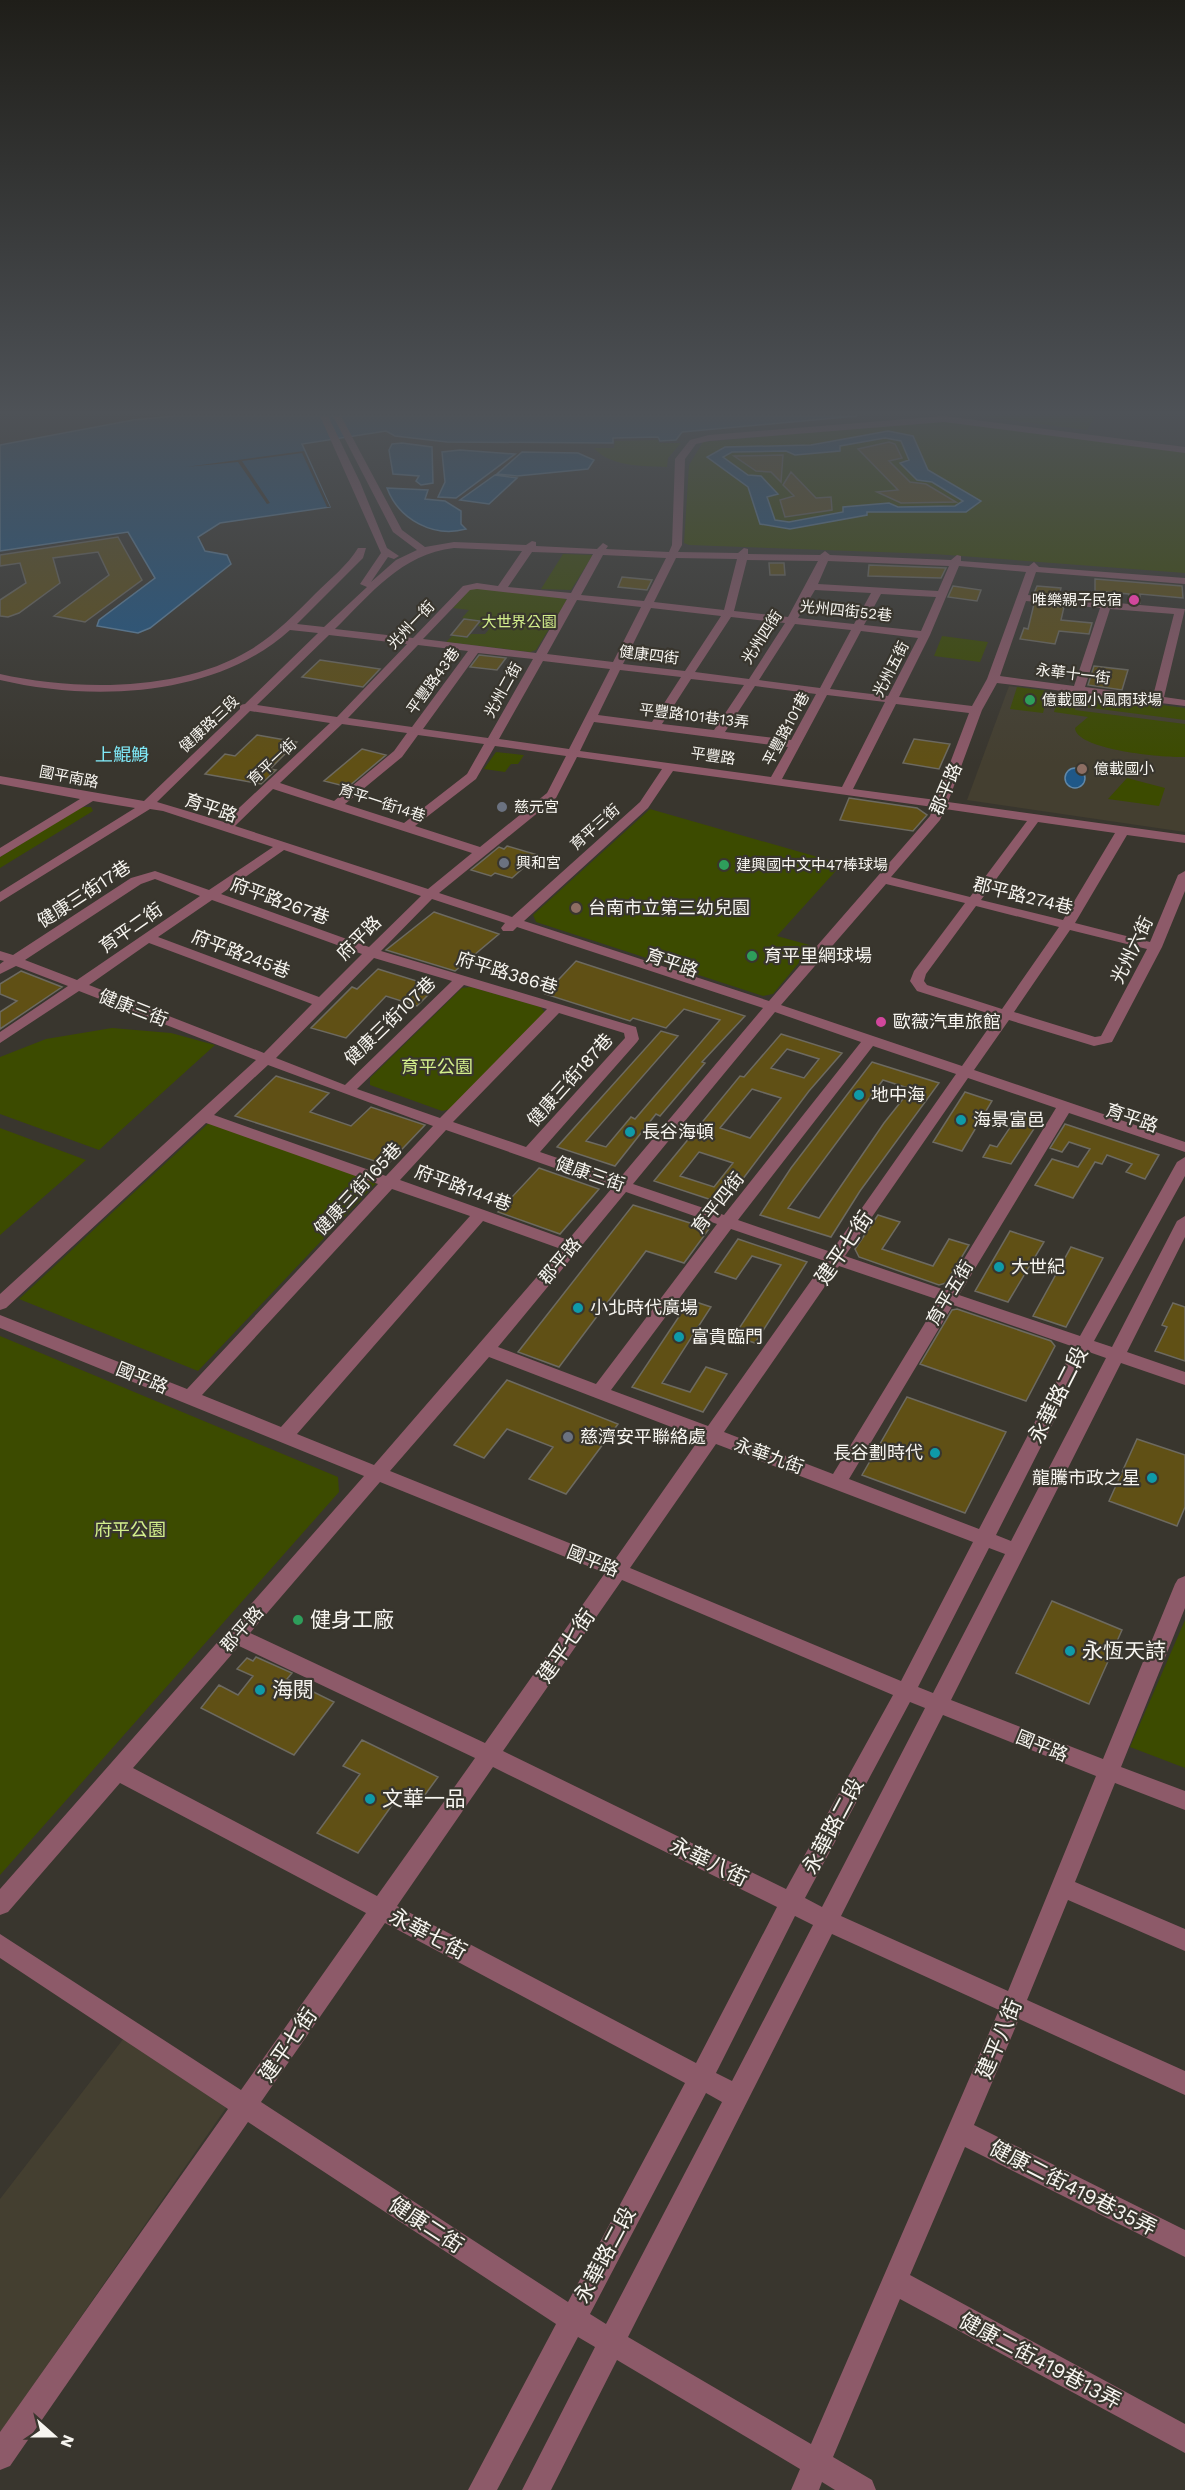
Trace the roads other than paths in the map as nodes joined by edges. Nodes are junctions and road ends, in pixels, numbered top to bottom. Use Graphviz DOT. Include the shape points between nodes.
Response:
graph roads {
  1 [pos="377,532"];
  2 [pos="392,532"];
  3 [pos="410,532"];
  4 [pos="670,532"];
  5 [pos="677,532"];
  6 [pos="470,542"];
  7 [pos="531,546"];
  8 [pos="418,548"];
  9 [pos="602,549"];
  10 [pos="362,550"];
  11 [pos="673,552"];
  12 [pos="744,553"];
  13 [pos="390,554"];
  14 [pos="826,556"];
  15 [pos="956,560"];
  16 [pos="1033,567"];
  17 [pos="1185,579"];
  18 [pos="811,587"];
  19 [pos="501,589"];
  20 [pos="878,590"];
  21 [pos="942,594"];
  22 [pos="573,596"];
  23 [pos="1023,598"];
  24 [pos="648,604"];
  25 [pos="1106,606"];
  26 [pos="1182,612"];
  27 [pos="728,613"];
  28 [pos="791,620"];
  29 [pos="286,626"];
  30 [pos="858,628"];
  31 [pos="323,631"];
  32 [pos="925,635"];
  33 [pos="416,642"];
  34 [pos="475,649"];
  35 [pos="538,657"];
  36 [pos="617,666"];
  37 [pos="686,674"];
  38 [pos="0,677"];
  39 [pos="993,679"];
  40 [pos="751,682"];
  41 [pos="1078,690"];
  42 [pos="823,691"];
  43 [pos="1158,699"];
  44 [pos="891,700"];
  45 [pos="1185,703"];
  46 [pos="244,707"];
  47 [pos="976,710"];
  48 [pos="591,718"];
  49 [pos="340,720"];
  50 [pos="655,726"];
  51 [pos="415,731"];
  52 [pos="717,734"];
  53 [pos="492,742"];
  54 [pos="795,744"];
  55 [pos="573,753"];
  56 [pos="670,767"];
  57 [pos="0,780"];
  58 [pos="775,782"];
  59 [pos="273,785"];
  60 [pos="846,791"];
  61 [pos="90,798"];
  62 [pos="131,804"];
  63 [pos="336,805"];
  64 [pos="941,805"];
  65 [pos="146,806"];
  66 [pos="1035,818"];
  67 [pos="226,827"];
  68 [pos="405,828"];
  69 [pos="1123,831"];
  70 [pos="1185,839"];
  71 [pos="279,848"];
  72 [pos="482,852"];
  73 [pos="0,853"];
  74 [pos="1185,874"];
  75 [pos="883,879"];
  76 [pos="0,886"];
  77 [pos="211,895"];
  78 [pos="427,897"];
  79 [pos="0,898"];
  80 [pos="972,901"];
  81 [pos="1067,925"];
  82 [pos="511,926"];
  83 [pos="148,938"];
  84 [pos="1155,947"];
  85 [pos="372,953"];
  86 [pos="7,958"];
  87 [pos="0,970"];
  88 [pos="461,980"];
  89 [pos="77,987"];
  90 [pos="322,1003"];
  91 [pos="556,1008"];
  92 [pos="769,1011"];
  93 [pos="1005,1015"];
  94 [pos="631,1030"];
  95 [pos="0,1039"];
  96 [pos="867,1044"];
  97 [pos="266,1059"];
  98 [pos="962,1076"];
  99 [pos="347,1091"];
  100 [pos="1062,1110"];
  101 [pos="205,1117"];
  102 [pos="443,1124"];
  103 [pos="1185,1147"];
  104 [pos="530,1153"];
  105 [pos="1185,1157"];
  106 [pos="1185,1162"];
  107 [pos="391,1183"];
  108 [pos="622,1185"];
  109 [pos="480,1215"];
  110 [pos="728,1221"];
  111 [pos="1185,1221"];
  112 [pos="572,1247"];
  113 [pos="837,1258"];
  114 [pos="948,1297"];
  115 [pos="0,1304"];
  116 [pos="0,1322"];
  117 [pos="1084,1344"];
  118 [pos="486,1349"];
  119 [pos="1116,1355"];
  120 [pos="1185,1379"];
  121 [pos="600,1392"];
  122 [pos="190,1397"];
  123 [pos="714,1435"];
  124 [pos="284,1436"];
  125 [pos="377,1474"];
  126 [pos="838,1481"];
  127 [pos="984,1538"];
  128 [pos="1017,1551"];
  129 [pos="619,1571"];
  130 [pos="1185,1584"];
  131 [pos="236,1635"];
  132 [pos="906,1691"];
  133 [pos="939,1704"];
  134 [pos="490,1755"];
  135 [pos="118,1771"];
  136 [pos="1108,1772"];
  137 [pos="1185,1801"];
  138 [pos="1062,1887"];
  139 [pos="791,1902"];
  140 [pos="0,1905"];
  141 [pos="383,1911"];
  142 [pos="828,1921"];
  143 [pos="1185,1940"];
  144 [pos="0,1945"];
  145 [pos="1014,2004"];
  146 [pos="701,2078"];
  147 [pos="1185,2083"];
  148 [pos="737,2097"];
  149 [pos="244,2107"];
  150 [pos="960,2131"];
  151 [pos="1185,2244"];
  152 [pos="896,2282"];
  153 [pos="571,2319"];
  154 [pos="610,2343"];
  155 [pos="1185,2439"];
  156 [pos="0,2456"];
  157 [pos="816,2464"];
  158 [pos="482,2490"];
  159 [pos="536,2490"];
  160 [pos="805,2490"];
  161 [pos="862,2490"];
  1 -- 13 [label="street" via="382,550"];
  2 -- 8 [label="street"];
  3 -- 6 [label="street"];
  4 -- 11 [label="street"];
  5 -- 11 [label="street, 府平路"];
  6 -- 7 [label="street"];
  6 -- 8 [label="street"];
  7 -- 8 [label="street"];
  7 -- 9 [label="street"];
  7 -- 19 [label="street"];
  8 -- 13 [label="street"];
  8 -- 31 [label="street, 健康路三段"];
  9 -- 11 [label="street"];
  9 -- 22 [label="street, 光州二街"];
  10 -- 29 [label="street"];
  11 -- 12 [label="street"];
  11 -- 24 [label="street, 府平路"];
  12 -- 14 [label="street"];
  12 -- 27 [label="street"];
  13 -- 31 [label="street, 健康路三段"];
  14 -- 15 [label="street"];
  14 -- 18 [label="street, 光州四街"];
  15 -- 16 [label="street"];
  15 -- 21 [label="street, 光州五街"];
  16 -- 17 [label="street"];
  16 -- 23 [label="street, 郡平路"];
  18 -- 20 [label="street"];
  18 -- 28 [label="street, 光州四街"];
  19 -- 22 [label="street, 光州一街"];
  19 -- 33 [label="street, 光州一街" via="467,588"];
  20 -- 21 [label="street"];
  20 -- 30 [label="street, 平豐路101巷"];
  21 -- 32 [label="street, 光州五街"];
  22 -- 24 [label="street, 光州一街"];
  22 -- 35 [label="street, 光州二街"];
  23 -- 25 [label="street"];
  23 -- 39 [label="street, 郡平路"];
  24 -- 27 [label="street, 光州四街52巷"];
  24 -- 36 [label="street, 府平路"];
  25 -- 26 [label="street"];
  25 -- 41 [label="street"];
  26 -- 43 [label="street"];
  27 -- 28 [label="street, 光州四街52巷"];
  27 -- 37 [label="street"];
  28 -- 30 [label="street, 光州四街52巷"];
  28 -- 40 [label="street, 光州四街"];
  29 -- 31 [label="street, 健康四街"];
  29 -- 38 [label="street" via="266,645 236,661 155,682 105,690"];
  30 -- 32 [label="street, 光州四街52巷"];
  30 -- 42 [label="street, 平豐路101巷"];
  31 -- 33 [label="street, 健康四街"];
  31 -- 46 [label="street, 健康路三段"];
  32 -- 44 [label="street, 光州五街"];
  33 -- 34 [label="street, 健康四街"];
  33 -- 49 [label="street, 光州一街"];
  34 -- 35 [label="street, 健康四街"];
  34 -- 51 [label="street, 平豐路43巷"];
  35 -- 36 [label="street, 健康四街"];
  35 -- 53 [label="street, 光州二街"];
  36 -- 37 [label="street, 健康四街"];
  36 -- 48 [label="street, 府平路"];
  37 -- 40 [label="street, 健康四街"];
  37 -- 50 [label="street"];
  39 -- 41 [label="street, 永華十一街"];
  39 -- 47 [label="street, 郡平路"];
  40 -- 42 [label="street, 健康四街"];
  40 -- 52 [label="street, 光州四街"];
  41 -- 43 [label="street, 永華十一街"];
  42 -- 44 [label="street, 健康四街"];
  42 -- 54 [label="street, 平豐路101巷"];
  43 -- 45 [label="street, 永華十一街"];
  44 -- 47 [label="street, 健康四街"];
  44 -- 60 [label="street, 光州五街"];
  46 -- 49 [label="street, 平豐路"];
  46 -- 62 [label="street, 健康路三段"];
  46 -- 65 [label="street, 健康路三段"];
  47 -- 64 [label="street, 郡平路"];
  48 -- 50 [label="street, 平豐路101巷13弄"];
  48 -- 55 [label="street, 府平路"];
  49 -- 51 [label="street, 平豐路"];
  49 -- 59 [label="street, 育平一街"];
  50 -- 52 [label="street, 平豐路101巷13弄"];
  51 -- 53 [label="street, 平豐路"];
  51 -- 63 [label="street, 平豐路43巷" via="398,754"];
  52 -- 54 [label="street, 平豐路101巷13弄"];
  53 -- 55 [label="street, 平豐路"];
  53 -- 68 [label="street, 光州二街" via="472,777"];
  54 -- 58 [label="street, 平豐路101巷"];
  55 -- 56 [label="street, 平豐路"];
  55 -- 72 [label="street, 府平路" via="552,795"];
  56 -- 58 [label="street, 平豐路"];
  56 -- 82 [label="street, 育平三街" via="644,805"];
  57 -- 61 [label="street, 國平南路"];
  58 -- 60 [label="street, 平豐路"];
  59 -- 63 [label="street, 育平一街14巷"];
  59 -- 67 [label="street, 育平一街"];
  60 -- 64 [label="street, 平豐路"];
  61 -- 62 [label="street, 國平南路"];
  61 -- 73 [label="street"];
  62 -- 65 [label="street, 育平路"];
  62 -- 76 [label="street, 健康路三段"];
  63 -- 68 [label="street, 育平一街14巷"];
  64 -- 66 [label="street, 平豐路"];
  64 -- 75 [label="street, 郡平路" via="936,817"];
  65 -- 67 [label="street, 育平路" via="165,807"];
  65 -- 71 [label="street, 育平路"];
  65 -- 79 [label="street, 健康路三段"];
  66 -- 69 [label="street, 平豐路"];
  66 -- 80 [label="street"];
  67 -- 71 [label="street, 育平路"];
  68 -- 72 [label="street, 育平一街14巷"];
  69 -- 70 [label="street, 平豐路"];
  69 -- 81 [label="street, 建平七街"];
  71 -- 77 [label="street, 育平二街"];
  71 -- 78 [label="street, 育平路"];
  72 -- 78 [label="street, 府平路"];
  74 -- 84 [label="street, 光州六街"];
  75 -- 80 [label="street, 郡平路274巷"];
  75 -- 92 [label="street, 郡平路"];
  77 -- 83 [label="street, 育平二街"];
  77 -- 85 [label="street, 府平路267巷"];
  77 -- 86 [label="street, 健康三街17巷" via="155,875 146,876"];
  78 -- 82 [label="street, 育平路"];
  78 -- 85 [label="street, 府平路"];
  80 -- 81 [label="street, 郡平路274巷"];
  80 -- 93 [label="street" via="919,974 918,981 922,988"];
  81 -- 84 [label="street, 郡平路274巷"];
  81 -- 93 [label="street, 建平七街"];
  82 -- 92 [label="street, 育平路"];
  83 -- 89 [label="street, 育平二街"];
  83 -- 90 [label="street, 府平路245巷"];
  84 -- 93 [label="street, 光州六街" via="1107,1039 1094,1042"];
  85 -- 88 [label="street, 府平路386巷"];
  85 -- 90 [label="street, 府平路"];
  86 -- 87 [label="street, 健康三街17巷"];
  86 -- 89 [label="street, 健康三街"];
  88 -- 91 [label="street, 府平路386巷"];
  88 -- 99 [label="street, 健康三街107巷"];
  89 -- 95 [label="street, 育平二街"];
  89 -- 97 [label="street, 健康三街"];
  90 -- 97 [label="street, 府平路"];
  91 -- 94 [label="street, 府平路386巷"];
  91 -- 102 [label="street, 健康三街165巷"];
  92 -- 96 [label="street, 育平路"];
  92 -- 108 [label="street, 郡平路"];
  93 -- 98 [label="street, 建平七街"];
  94 -- 104 [label="street, 健康三街187巷" via="632,1039"];
  96 -- 98 [label="street, 育平路"];
  96 -- 110 [label="street, 育平四街"];
  97 -- 99 [label="street, 健康三街"];
  97 -- 101 [label="street, 府平路"];
  98 -- 100 [label="street, 育平路"];
  98 -- 113 [label="street, 建平七街"];
  99 -- 102 [label="street, 健康三街"];
  100 -- 103 [label="street, 育平路"];
  100 -- 105 [label="street, 育平路"];
  100 -- 114 [label="street, 育平五街"];
  101 -- 107 [label="street, 府平路144巷"];
  101 -- 115 [label="street, 府平路"];
  102 -- 104 [label="street, 健康三街"];
  102 -- 107 [label="street, 健康三街165巷"];
  104 -- 108 [label="street, 健康三街"];
  106 -- 117 [label="street, 永華路二段"];
  107 -- 109 [label="street, 府平路144巷"];
  107 -- 122 [label="street, 健康三街165巷"];
  108 -- 110 [label="street, 健康三街"];
  108 -- 112 [label="street, 郡平路"];
  109 -- 112 [label="street, 府平路144巷"];
  109 -- 124 [label="street"];
  110 -- 113 [label="street, 健康三街"];
  110 -- 121 [label="street, 育平四街"];
  111 -- 119 [label="street, 永華路二段"];
  112 -- 118 [label="street, 郡平路"];
  113 -- 114 [label="street, 健康三街"];
  113 -- 123 [label="street, 建平七街"];
  114 -- 117 [label="street, 健康三街"];
  114 -- 126 [label="street, 育平五街"];
  116 -- 122 [label="street, 國平路"];
  117 -- 119 [label="street, 健康三街"];
  117 -- 127 [label="street, 永華路二段"];
  118 -- 121 [label="street, 永華九街"];
  118 -- 125 [label="street, 郡平路"];
  119 -- 120 [label="street, 健康三街"];
  119 -- 128 [label="street, 永華路二段"];
  121 -- 123 [label="street, 永華九街"];
  122 -- 124 [label="street, 國平路"];
  123 -- 126 [label="street, 永華九街"];
  123 -- 129 [label="street, 建平七街"];
  124 -- 125 [label="street, 國平路"];
  125 -- 129 [label="street, 國平路"];
  125 -- 131 [label="street, 郡平路"];
  126 -- 127 [label="street, 永華九街"];
  127 -- 128 [label="street, 永華九街"];
  127 -- 132 [label="street, 永華路二段"];
  128 -- 133 [label="street, 永華路二段"];
  129 -- 132 [label="street, 國平路"];
  129 -- 134 [label="street, 建平七街"];
  130 -- 136 [label="street, 建平八街"];
  131 -- 134 [label="street, 永華八街"];
  131 -- 135 [label="street, 郡平路"];
  132 -- 133 [label="street, 國平路"];
  132 -- 139 [label="street, 永華路二段"];
  133 -- 136 [label="street, 國平路"];
  133 -- 142 [label="street, 永華路二段"];
  134 -- 139 [label="street, 永華八街"];
  134 -- 141 [label="street, 建平七街"];
  135 -- 140 [label="street, 郡平路"];
  135 -- 141 [label="street, 永華七街"];
  136 -- 137 [label="street, 國平路"];
  136 -- 138 [label="street, 建平八街"];
  138 -- 143 [label="street"];
  138 -- 145 [label="street, 建平八街"];
  139 -- 142 [label="street, 永華八街"];
  139 -- 146 [label="street, 永華路二段"];
  141 -- 146 [label="street, 永華七街"];
  141 -- 149 [label="street, 建平七街"];
  142 -- 145 [label="street, 永華八街"];
  142 -- 148 [label="street, 永華路二段"];
  144 -- 149 [label="street, 健康二街"];
  145 -- 147 [label="street, 永華八街"];
  145 -- 150 [label="street, 建平八街"];
  146 -- 148 [label="street, 永華七街"];
  146 -- 153 [label="street, 永華路二段"];
  148 -- 154 [label="street, 永華路二段"];
  149 -- 153 [label="street, 健康二街"];
  149 -- 156 [label="street, 建平七街"];
  150 -- 151 [label="street, 健康二街419巷35弄"];
  150 -- 152 [label="street, 建平八街"];
  152 -- 155 [label="street, 健康二街419巷13弄"];
  152 -- 157 [label="street, 建平八街"];
  153 -- 154 [label="street, 健康二街"];
  153 -- 158 [label="street, 永華路二段"];
  154 -- 157 [label="street, 健康二街"];
  154 -- 159 [label="street, 永華路二段"];
  157 -- 160 [label="street, 建平八街"];
  157 -- 161 [label="street, 健康二街"];
}
